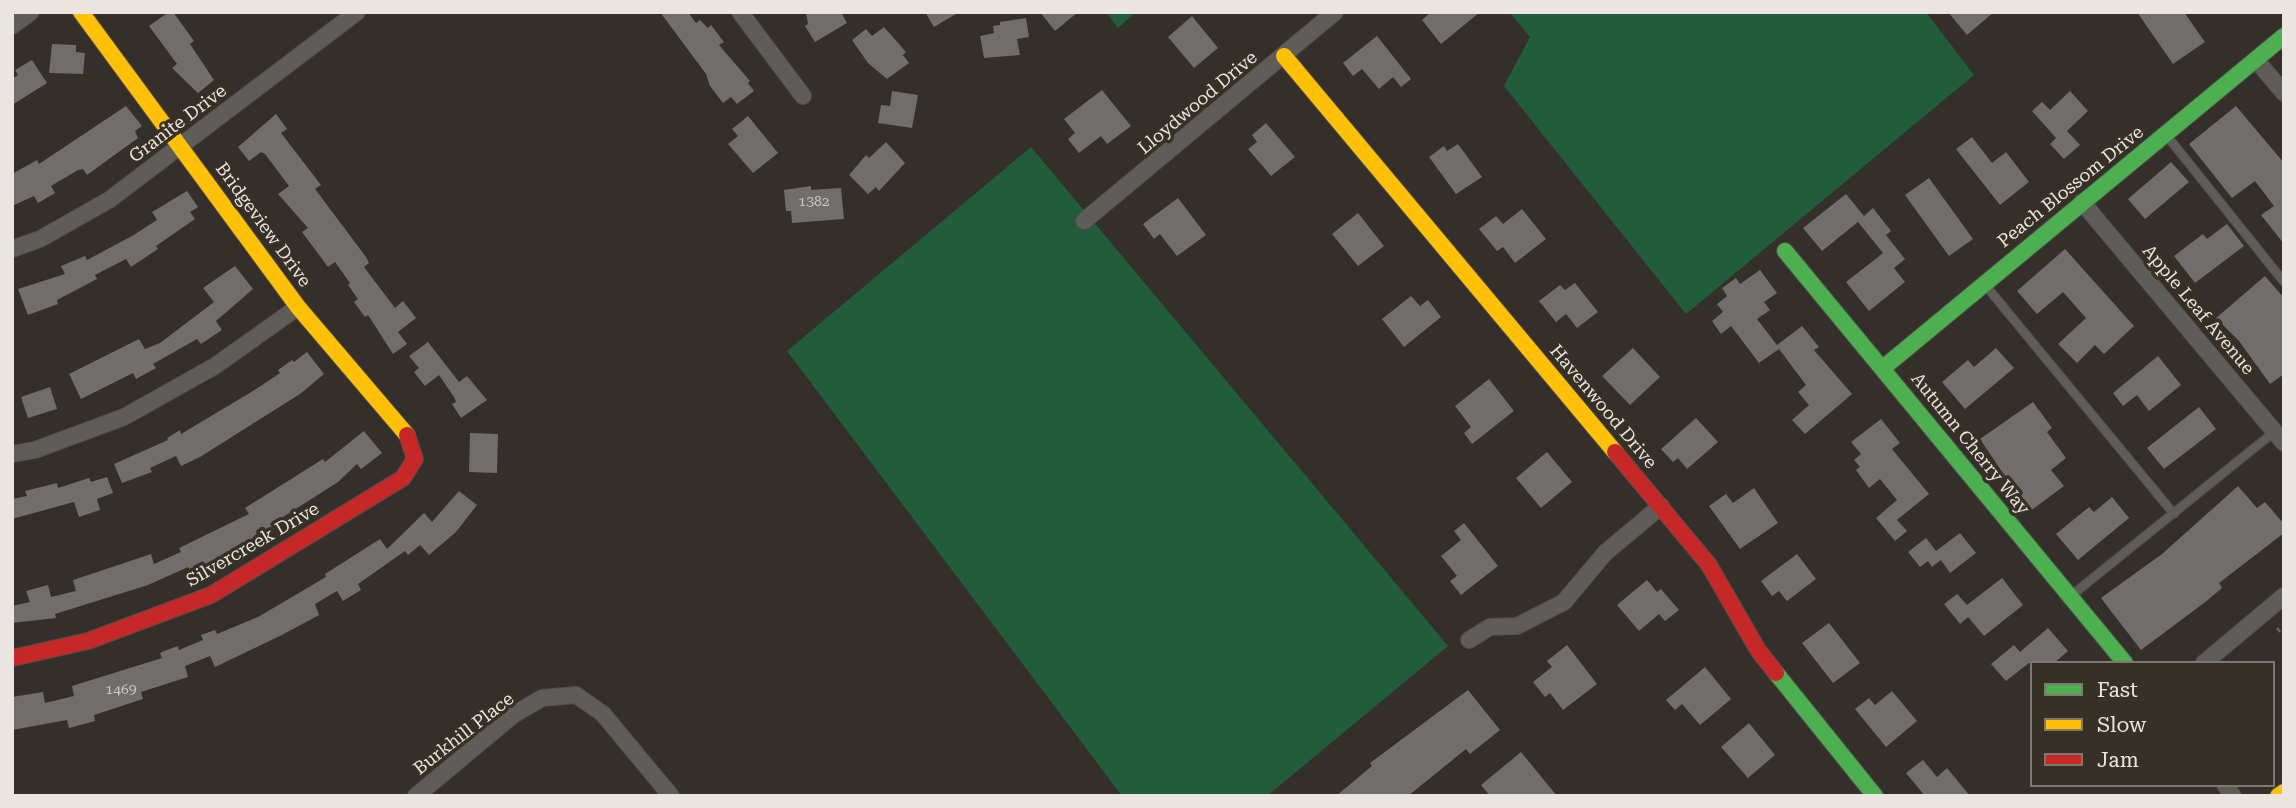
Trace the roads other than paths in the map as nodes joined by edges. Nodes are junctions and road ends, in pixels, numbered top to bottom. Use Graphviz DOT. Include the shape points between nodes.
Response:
graph roads {
  1 [pos="31,12"];
  2 [pos="81,12"];
  3 [pos="357,12"];
  4 [pos="740,12"];
  5 [pos="1335,12"];
  6 [pos="12,26"];
  7 [pos="2284,36"];
  8 [pos="1284,57"];
  9 [pos="2256,60"];
  10 [pos="2284,93"];
  11 [pos="803,96"];
  12 [pos="2166,134"];
  13 [pos="181,146"];
  14 [pos="2082,202"];
  15 [pos="1084,221"];
  16 [pos="12,249"];
  17 [pos="1785,251"];
  18 [pos="2284,282"];
  19 [pos="1984,284"];
  20 [pos="298,307"];
  21 [pos="1883,368"];
  22 [pos="2279,437"];
  23 [pos="12,454"];
  24 [pos="415,459"];
  25 [pos="1661,506"];
  26 [pos="2174,514"];
  27 [pos="2284,596"];
  28 [pos="2070,597"];
  29 [pos="1469,640"];
  30 [pos="12,658"];
  31 [pos="2122,661"];
  32 [pos="2206,661"];
  33 [pos="2284,792"];
  34 [pos="416,796"];
  35 [pos="671,796"];
  36 [pos="1875,796"];
  37 [pos="2278,796"];
  1 -- 6 [label="street"];
  2 -- 13 [label="street, Bridgeview Drive"];
  3 -- 13 [label="street, Granite Drive"];
  4 -- 11 [label="street"];
  5 -- 8 [label="street, Lloydwood Drive"];
  7 -- 9 [label="street, Peach Blossom Drive"];
  8 -- 15 [label="street, Lloydwood Drive"];
  8 -- 25 [label="street, Havenwood Drive"];
  9 -- 10 [label="street"];
  9 -- 12 [label="street, Peach Blossom Drive"];
  12 -- 14 [label="street, Peach Blossom Drive"];
  12 -- 18 [label="lane"];
  13 -- 16 [label="street, Granite Drive" via="109,200 40,239"];
  13 -- 20 [label="street, Bridgeview Drive"];
  14 -- 19 [label="street, Peach Blossom Drive"];
  14 -- 22 [label="street, Apple Leaf Avenue"];
  17 -- 21 [label="street, Autumn Cherry Way"];
  19 -- 21 [label="street, Peach Blossom Drive"];
  19 -- 26 [label="lane"];
  20 -- 23 [label="street" via="215,366 124,417 36,450"];
  20 -- 24 [label="street, Bridgeview Drive" via="409,438"];
  21 -- 28 [label="street, Autumn Cherry Way"];
  22 -- 26 [label="lane"];
  24 -- 30 [label="street, Silvercreek Drive" via="403,478 211,595 88,641"];
  25 -- 29 [label="street" via="1605,553 1564,602 1517,626 1490,627"];
  25 -- 36 [label="street, Havenwood Drive" via="1709,565 1758,650"];
  26 -- 28 [label="lane"];
  27 -- 32 [label="street"];
  28 -- 31 [label="street, Autumn Cherry Way"];
  33 -- 37 [label="street"];
  34 -- 35 [label="street, Burkhill Place" via="513,715 542,698 576,695 603,714"];
}
